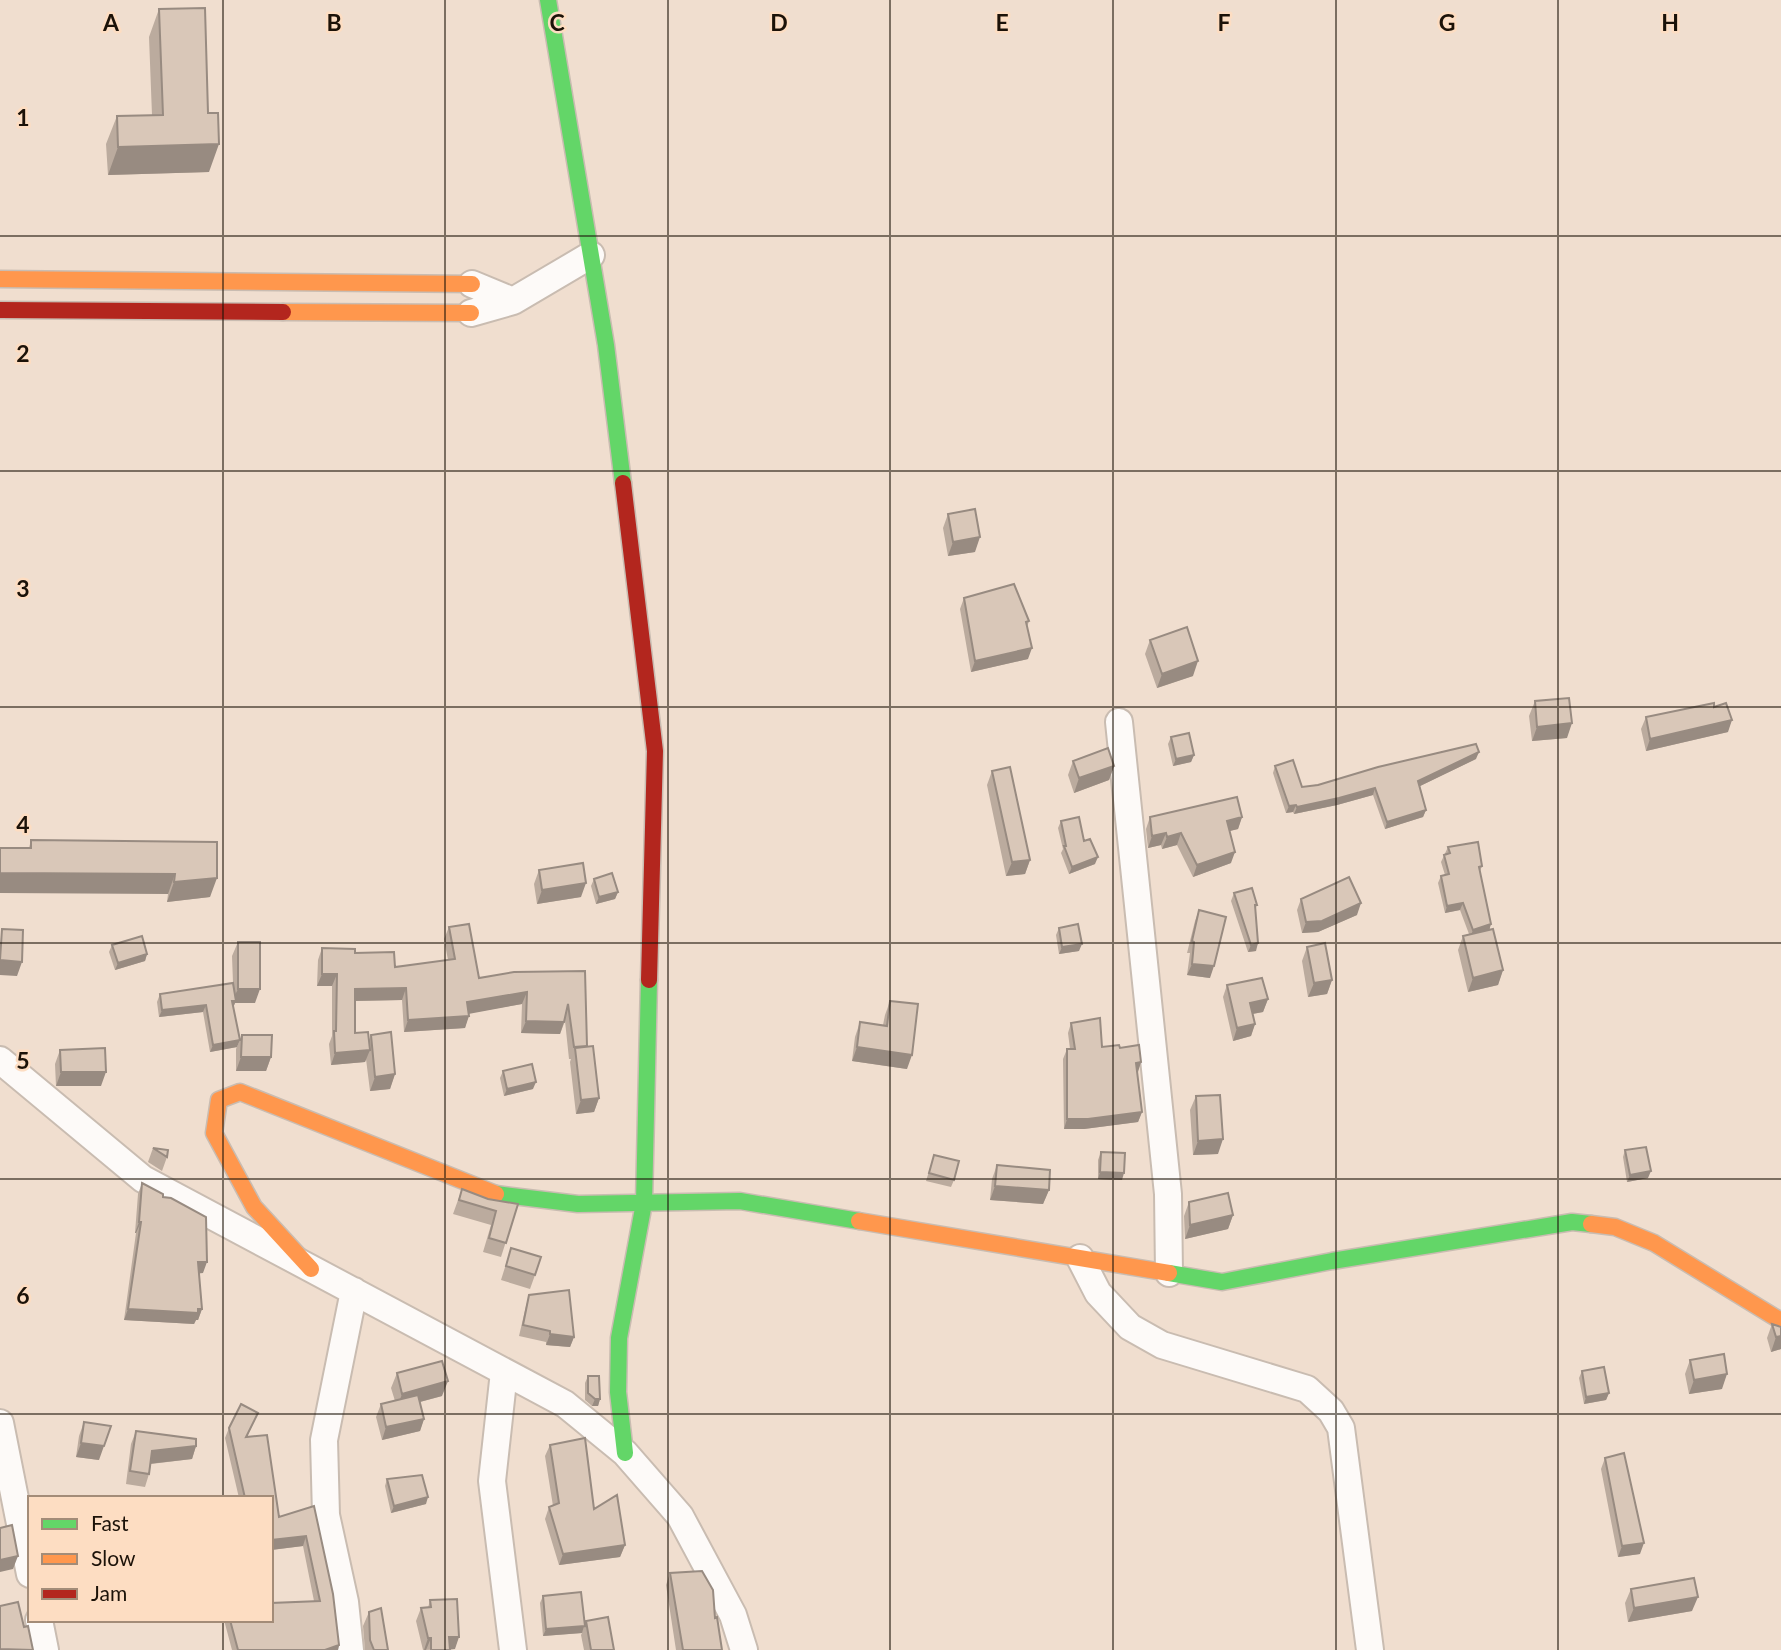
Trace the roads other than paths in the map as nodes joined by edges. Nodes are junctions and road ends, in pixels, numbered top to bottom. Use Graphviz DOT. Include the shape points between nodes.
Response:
graph roads {
  1 [pos="548,0"];
  2 [pos="591,255"];
  3 [pos="0,279"];
  4 [pos="471,284"];
  5 [pos="513,301"];
  6 [pos="0,310"];
  7 [pos="471,313"];
  8 [pos="1119,722"];
  9 [pos="0,1059"];
  10 [pos="644,1203"];
  11 [pos="1080,1258"];
  12 [pos="311,1269"];
  13 [pos="1169,1273"];
  14 [pos="354,1292"];
  15 [pos="1781,1321"];
  16 [pos="504,1371"];
  17 [pos="0,1423"];
  18 [pos="625,1453"];
  19 [pos="28,1564"];
  20 [pos="39,1622"];
  21 [pos="45,1650"];
  22 [pos="350,1650"];
  23 [pos="513,1650"];
  24 [pos="744,1650"];
  25 [pos="1370,1650"];
  1 -- 2 [label="street"];
  2 -- 5 [label="street"];
  2 -- 10 [label="street" via="655,751"];
  3 -- 4 [label="street"];
  4 -- 5 [label="street"];
  5 -- 7 [label="street"];
  6 -- 7 [label="street"];
  8 -- 13 [label="street" via="1168,1194"];
  9 -- 12 [label="street" via="144,1179"];
  10 -- 11 [label="street" via="740,1201"];
  10 -- 12 [label="street" via="578,1204 491,1193 240,1092 219,1100 214,1133 240,1182 254,1207"];
  10 -- 18 [label="street" via="619,1338 618,1392"];
  11 -- 13 [label="street"];
  11 -- 25 [label="street" via="1098,1293 1130,1327 1162,1345 1307,1389 1331,1411 1341,1428"];
  12 -- 14 [label="street"];
  13 -- 15 [label="street" via="1222,1282 1572,1222 1615,1227 1654,1244"];
  14 -- 16 [label="street"];
  14 -- 22 [label="street" via="324,1440 326,1515"];
  16 -- 18 [label="street" via="565,1404"];
  16 -- 23 [label="street" via="492,1481"];
  17 -- 19 [label="street"];
  18 -- 24 [label="street" via="680,1516 733,1615"];
  20 -- 21 [label="street"];
}
